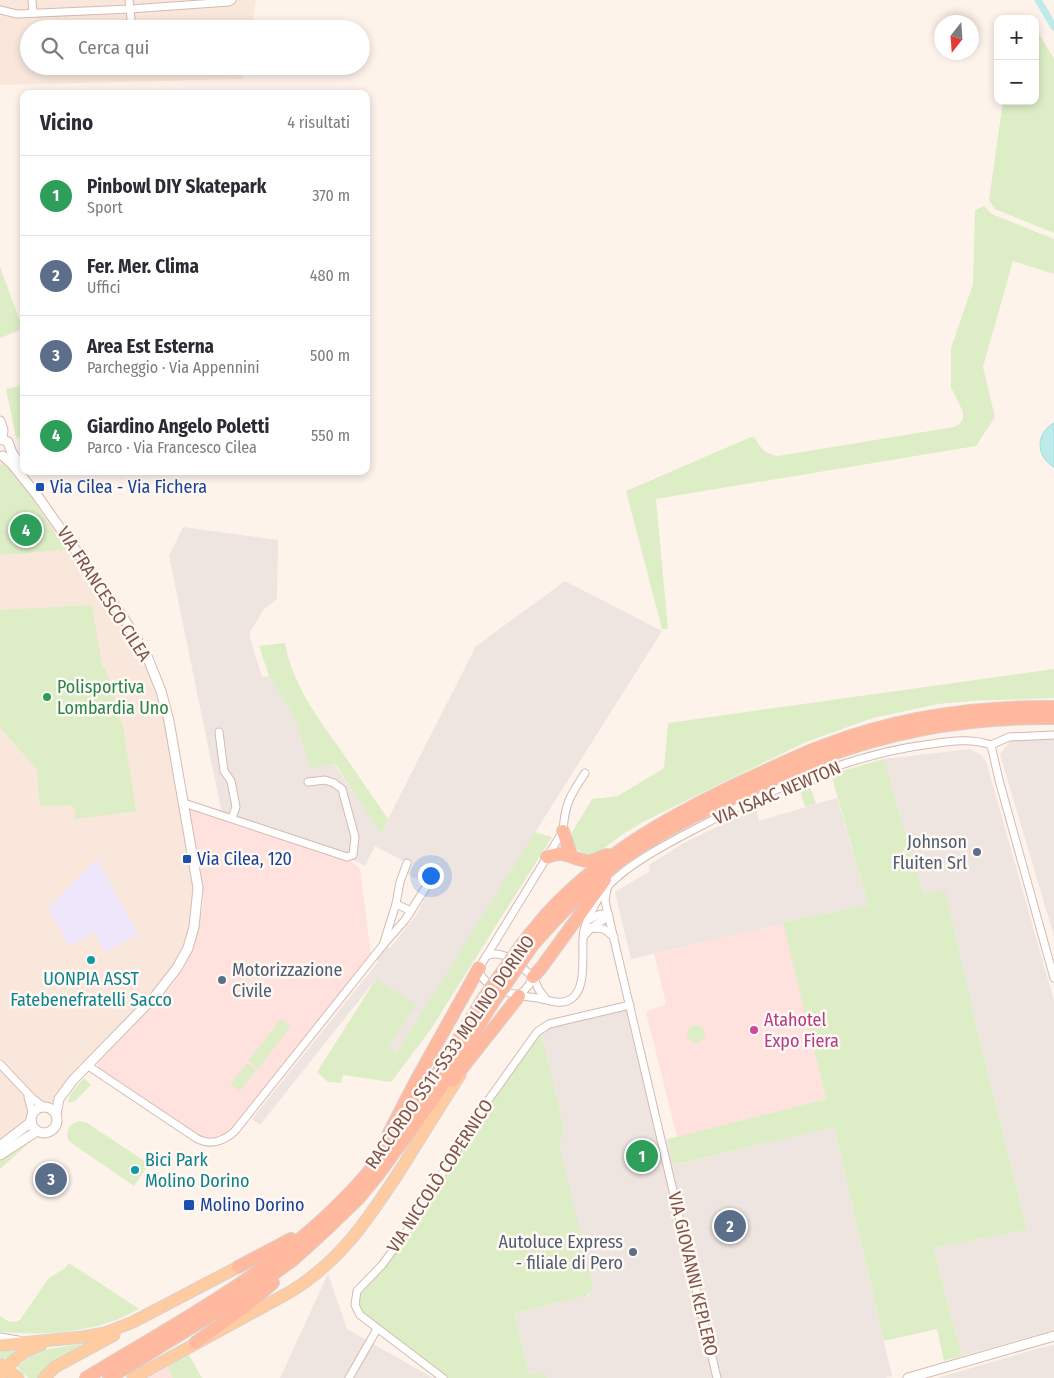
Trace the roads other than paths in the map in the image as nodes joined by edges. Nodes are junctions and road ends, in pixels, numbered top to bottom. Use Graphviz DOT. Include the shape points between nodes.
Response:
graph roads {
  1 [pos="32,0"];
  2 [pos="129,0"];
  3 [pos="232,0"];
  4 [pos="130,9"];
  5 [pos="0,10"];
  6 [pos="33,13"];
  7 [pos="131,20"];
  8 [pos="0,421"];
  9 [pos="1,439"];
  10 [pos="9,448"];
  11 [pos="2,457"];
  12 [pos="20,464"];
  13 [pos="20,474"];
  14 [pos="21,475"];
  15 [pos="26,475"];
  16 [pos="36,494"];
  17 [pos="1054,707"];
  18 [pos="1054,718"];
  19 [pos="219,732"];
  20 [pos="1054,735"];
  21 [pos="991,745"];
  22 [pos="585,772"];
  23 [pos="308,782"];
  24 [pos="184,803"];
  25 [pos="232,818"];
  26 [pos="563,832"];
  27 [pos="648,842"];
  28 [pos="624,848"];
  29 [pos="571,855"];
  30 [pos="548,857"];
  31 [pos="407,863"];
  32 [pos="426,887"];
  33 [pos="608,887"];
  34 [pos="396,904"];
  35 [pos="411,911"];
  36 [pos="608,914"];
  37 [pos="588,920"];
  38 [pos="591,928"];
  39 [pos="501,933"];
  40 [pos="614,937"];
  41 [pos="583,938"];
  42 [pos="528,943"];
  43 [pos="383,945"];
  44 [pos="505,955"];
  45 [pos="482,962"];
  46 [pos="533,977"];
  47 [pos="1054,978"];
  48 [pos="519,996"];
  49 [pos="546,1000"];
  50 [pos="487,1002"];
  51 [pos="630,1005"];
  52 [pos="470,1060"];
  53 [pos="0,1064"];
  54 [pos="87,1065"];
  55 [pos="26,1092"];
  56 [pos="61,1096"];
  57 [pos="44,1107"];
  58 [pos="56,1114"];
  59 [pos="32,1118"];
  60 [pos="37,1131"];
  61 [pos="0,1146"];
  62 [pos="0,1155"];
  63 [pos="378,1175"];
  64 [pos="364,1191"];
  65 [pos="350,1192"];
  66 [pos="338,1205"];
  67 [pos="238,1267"];
  68 [pos="123,1327"];
  69 [pos="377,1329"];
  70 [pos="1054,1336"];
  71 [pos="0,1338"];
  72 [pos="60,1340"];
  73 [pos="23,1342"];
  74 [pos="195,1343"];
  75 [pos="0,1344"];
  76 [pos="2,1370"];
  77 [pos="18,1378"];
  78 [pos="44,1378"];
  79 [pos="86,1378"];
  80 [pos="109,1378"];
  81 [pos="133,1378"];
  82 [pos="349,1378"];
  83 [pos="443,1378"];
  84 [pos="717,1378"];
  85 [pos="908,1378"];
  1 -- 6 [label="street"];
  2 -- 4 [label="street"];
  3 -- 4 [label="street"];
  4 -- 6 [label="street"];
  4 -- 7 [label="street"];
  5 -- 6 [label="street"];
  8 -- 9 [label="street, VIA FRANCESCO CILEA"];
  9 -- 10 [label="street, VIA FRANCESCO CILEA" via="8,442"];
  10 -- 11 [label="street, VIA FRANCESCO CILEA"];
  10 -- 12 [label="street, VIA FRANCESCO CILEA"];
  11 -- 13 [label="street, VIA FRANCESCO CILEA"];
  14 -- 16 [label="street, VIA FRANCESCO CILEA"];
  15 -- 16 [label="street, VIA FRANCESCO CILEA"];
  16 -- 24 [label="street, VIA FRANCESCO CILEA" via="147,656 165,705"];
  17 -- 28 [label="highway, RACCORDO SS11-SS33 MOLINO DORINO" via="944,714 848,737 811,750 704,799"];
  18 -- 27 [label="highway, RACCORDO SS11-SS33 MOLINO DORINO" via="950,724 852,748 804,765 733,797"];
  19 -- 25 [label="street" via="224,771 231,781 236,807"];
  20 -- 21 [label="street" via="1008,736"];
  21 -- 33 [label="street, VIA ISAAC NEWTON" via="963,740 906,747 824,770 775,790 673,841 625,871"];
  21 -- 47 [label="street"];
  22 -- 26 [label="street" via="564,810"];
  23 -- 25 [label="street" via="325,780 342,789 355,837 353,855 347,857"];
  24 -- 25 [label="street"];
  24 -- 54 [label="street, VIA FRANCESCO CILEA" via="198,888 196,921 189,944 167,983"];
  26 -- 29 [label="highway"];
  26 -- 30 [label="street"];
  27 -- 42 [label="highway, RACCORDO SS11-SS33 MOLINO DORINO" via="617,863"];
  27 -- 46 [label="highway" via="606,879"];
  28 -- 29 [label="highway" via="595,860 586,861"];
  28 -- 42 [label="highway, RACCORDO SS11-SS33 MOLINO DORINO" via="556,904"];
  29 -- 30 [label="highway" via="560,853"];
  30 -- 39 [label="street"];
  31 -- 34 [label="street"];
  32 -- 35 [label="street"];
  33 -- 36 [label="street, VIA GIOVANNI KEPLERO" via="605,898"];
  33 -- 37 [label="street, VIA ISAAC NEWTON"];
  34 -- 35 [label="street"];
  34 -- 43 [label="street"];
  35 -- 43 [label="street"];
  36 -- 37 [label="street" via="598,914"];
  36 -- 38 [label="street"];
  36 -- 40 [label="street, VIA GIOVANNI KEPLERO"];
  37 -- 41 [label="street, VIA ISAAC NEWTON"];
  38 -- 40 [label="street" via="604,929"];
  38 -- 41 [label="street"];
  39 -- 44 [label="street" via="500,945"];
  39 -- 45 [label="street"];
  40 -- 51 [label="street, VIA GIOVANNI KEPLERO"];
  41 -- 49 [label="street, VIA ISAAC NEWTON" via="581,982 576,994 563,1002"];
  42 -- 50 [label="highway, RACCORDO SS11-SS33 MOLINO DORINO, bridge"];
  43 -- 54 [label="street" via="234,1132 220,1141 206,1142 196,1138"];
  44 -- 45 [label="street" via="496,953"];
  44 -- 46 [label="street"];
  45 -- 48 [label="street" via="480,973 486,980"];
  45 -- 65 [label="highway" via="385,1140"];
  46 -- 48 [label="street"];
  46 -- 49 [label="street"];
  48 -- 49 [label="street"];
  48 -- 52 [label="highway"];
  50 -- 63 [label="highway, RACCORDO SS11-SS33 MOLINO DORINO" via="437,1094"];
  50 -- 65 [label="highway, RACCORDO SS11-SS33 MOLINO DORINO" via="402,1128"];
  51 -- 69 [label="street, VIA NICCOLÒ COPERNICO" via="549,1024 533,1036 482,1109 404,1237 357,1291 358,1312"];
  51 -- 84 [label="street, VIA GIOVANNI KEPLERO"];
  52 -- 63 [label="highway" via="402,1151"];
  52 -- 74 [label="main road" via="370,1217 337,1256 301,1286"];
  53 -- 55 [label="street"];
  54 -- 56 [label="street, VIA FRANCESCO CILEA"];
  55 -- 57 [label="street"];
  55 -- 59 [label="street"];
  56 -- 57 [label="street, VIA FRANCESCO CILEA"];
  56 -- 58 [label="street, VIA FRANCESCO CILEA"];
  57 -- 58 [label="street"];
  57 -- 59 [label="street" via="36,1110"];
  58 -- 60 [label="street" via="55,1129 46,1134"];
  59 -- 60 [label="street"];
  59 -- 61 [label="street"];
  60 -- 62 [label="street"];
  63 -- 64 [label="highway, RACCORDO SS11-SS33 MOLINO DORINO"];
  64 -- 74 [label="highway" via="354,1209 336,1229 256,1298"];
  64 -- 80 [label="highway" via="329,1228 282,1268 249,1292"];
  65 -- 66 [label="highway, RACCORDO SS11-SS33 MOLINO DORINO"];
  66 -- 67 [label="highway" via="292,1238"];
  66 -- 79 [label="highway" via="252,1276"];
  67 -- 68 [label="main road"];
  68 -- 72 [label="main road" via="98,1335"];
  68 -- 78 [label="main road" via="113,1336 55,1367"];
  69 -- 82 [label="street"];
  69 -- 83 [label="street, VIA NICCOLÒ COPERNICO"];
  70 -- 85 [label="street"];
  71 -- 73 [label="street"];
  72 -- 73 [label="main road"];
  72 -- 76 [label="main road" via="29,1348"];
  73 -- 75 [label="main road"];
  74 -- 81 [label="main road"];
  76 -- 77 [label="main road"];
}
